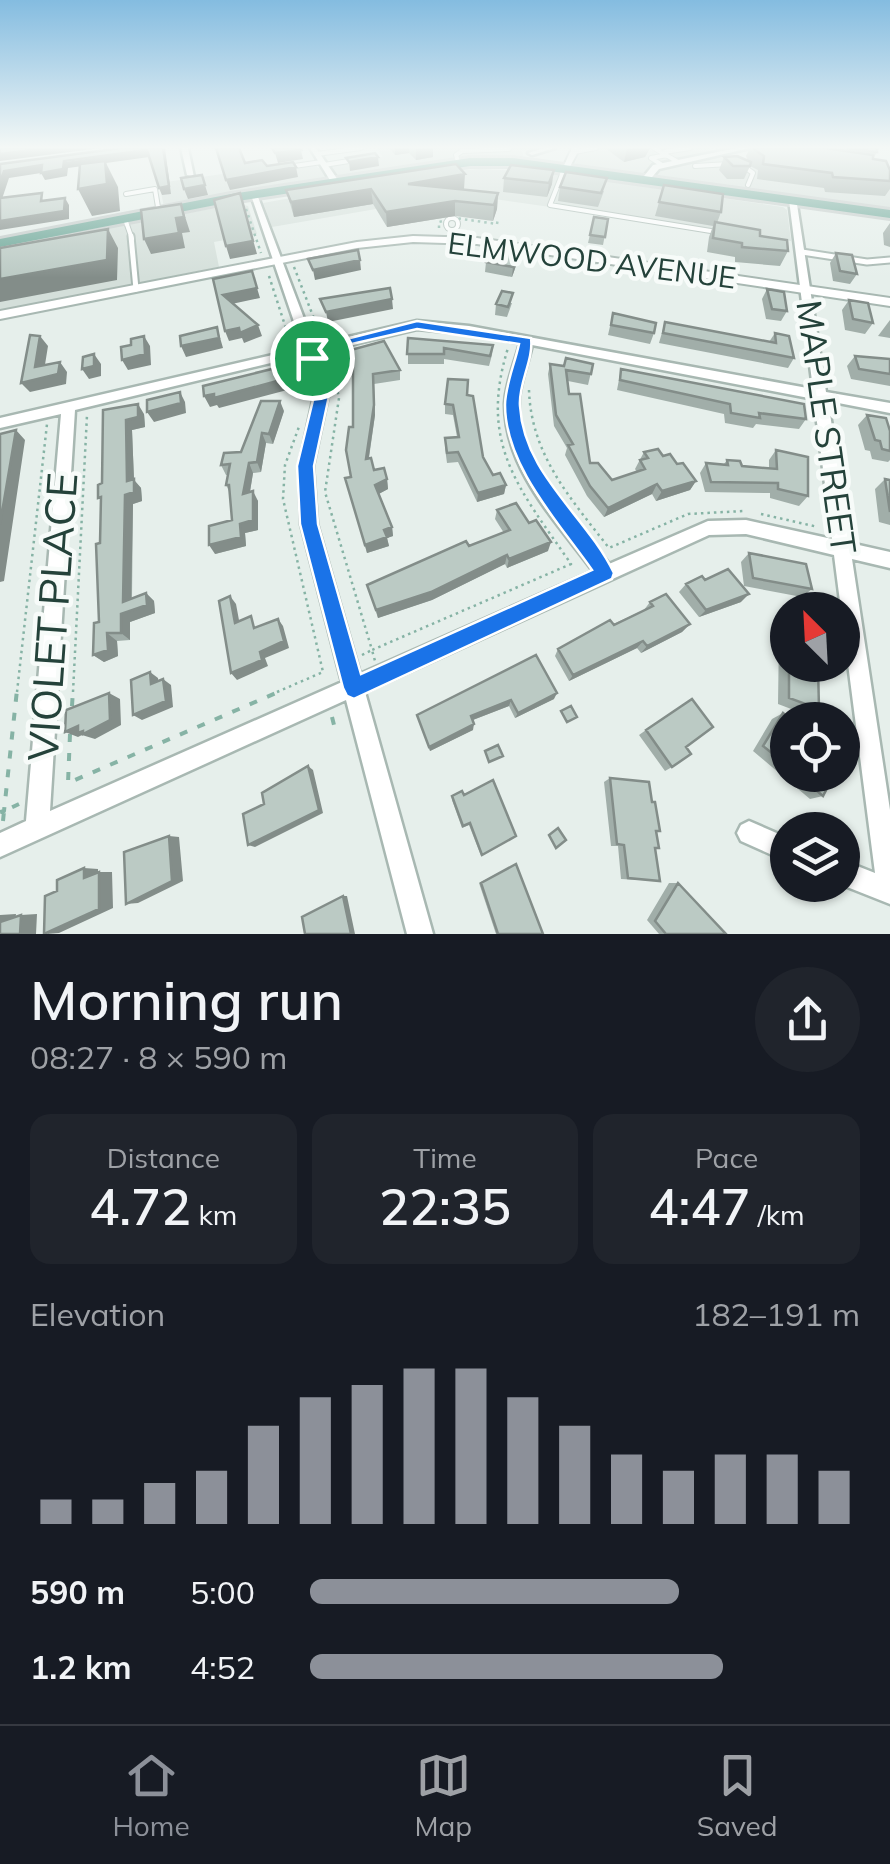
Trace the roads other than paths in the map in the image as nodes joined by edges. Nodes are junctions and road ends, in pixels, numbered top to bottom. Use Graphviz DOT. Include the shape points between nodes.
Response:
graph roads {
  1 [pos="140,192"];
  2 [pos="156,192"];
  3 [pos="288,192"];
  4 [pos="556,192"];
  5 [pos="753,192"];
  6 [pos="126,194"];
  7 [pos="254,197"];
  8 [pos="794,203"];
  9 [pos="160,213"];
  10 [pos="890,217"];
  11 [pos="131,222"];
  12 [pos="731,234"];
  13 [pos="0,240"];
  14 [pos="797,247"];
  15 [pos="890,260"];
  16 [pos="279,266"];
  17 [pos="136,289"];
  18 [pos="808,289"];
  19 [pos="890,302"];
  20 [pos="0,315"];
  21 [pos="526,341"];
  22 [pos="315,343"];
  23 [pos="823,395"];
  24 [pos="890,408"];
  25 [pos="77,410"];
  26 [pos="0,423"];
  27 [pos="845,550"];
  28 [pos="890,560"];
  29 [pos="605,573"];
  30 [pos="354,688"];
  31 [pos="37,828"];
  32 [pos="749,833"];
  33 [pos="770,842"];
  34 [pos="0,845"];
  35 [pos="860,880"];
  36 [pos="890,892"];
  37 [pos="420,934"];
  1 -- 6 [label="lane"];
  2 -- 9 [label="lane"];
  3 -- 7 [label="main road"];
  4 -- 12 [label="lane" via="550,205"];
  5 -- 8 [label="main road"];
  7 -- 9 [label="main road"];
  7 -- 16 [label="street"];
  8 -- 10 [label="main road"];
  8 -- 14 [label="street, MAPLE STREET"];
  9 -- 11 [label="main road"];
  11 -- 13 [label="main road"];
  11 -- 17 [label="lane"];
  14 -- 15 [label="lane" via="867,262"];
  14 -- 18 [label="street, MAPLE STREET"];
  16 -- 17 [label="street, ELMWOOD AVENUE"];
  16 -- 18 [label="street, ELMWOOD AVENUE" via="372,237 462,233"];
  16 -- 22 [label="street"];
  17 -- 20 [label="street, ELMWOOD AVENUE"];
  18 -- 19 [label="street, ELMWOOD AVENUE"];
  18 -- 23 [label="street, MAPLE STREET"];
  21 -- 22 [label="street" via="417,325"];
  21 -- 23 [label="street"];
  21 -- 29 [label="street" via="512,403 518,441"];
  22 -- 25 [label="street"];
  22 -- 30 [label="street" via="322,396 306,466 309,524"];
  23 -- 24 [label="street"];
  23 -- 27 [label="street, MAPLE STREET"];
  25 -- 26 [label="street"];
  25 -- 31 [label="street, VIOLET PLACE"];
  27 -- 28 [label="street"];
  27 -- 29 [label="street" via="746,527 708,528"];
  27 -- 36 [label="street, MAPLE STREET"];
  29 -- 30 [label="street"];
  30 -- 31 [label="street"];
  30 -- 37 [label="street"];
  31 -- 34 [label="street"];
  32 -- 33 [label="street"];
  35 -- 36 [label="street"];
}
